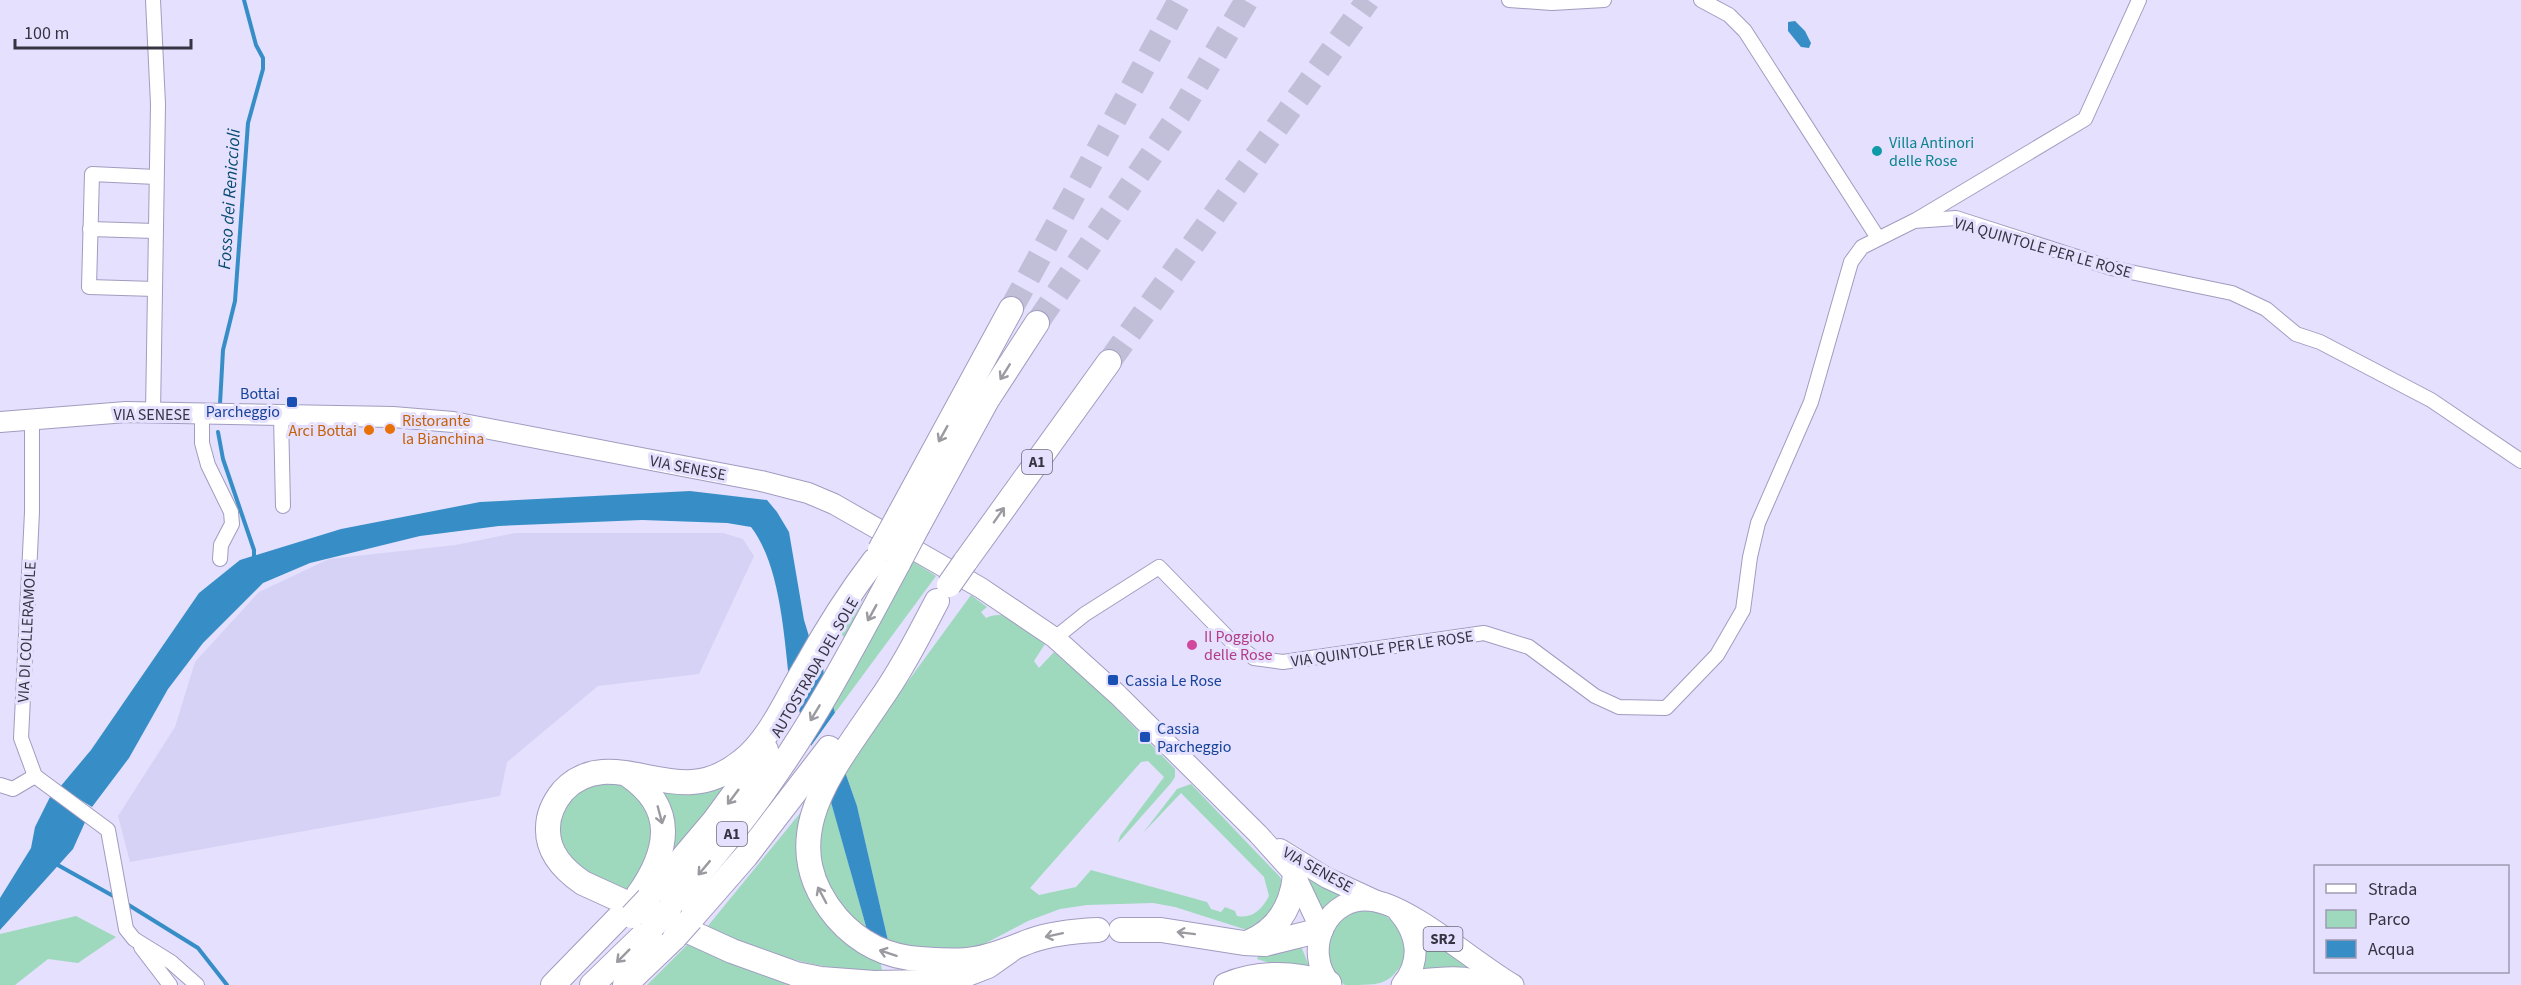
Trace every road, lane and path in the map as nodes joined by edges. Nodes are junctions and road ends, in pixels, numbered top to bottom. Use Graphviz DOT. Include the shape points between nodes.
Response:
graph roads {
  1 [pos="153,0"];
  2 [pos="1509,0"];
  3 [pos="1604,0"];
  4 [pos="1701,0"];
  5 [pos="2139,0"];
  6 [pos="156,177"];
  7 [pos="1914,221"];
  8 [pos="90,229"];
  9 [pos="155,231"];
  10 [pos="1878,238"];
  11 [pos="155,289"];
  12 [pos="1011,309"];
  13 [pos="1037,323"];
  14 [pos="1110,362"];
  15 [pos="153,413"];
  16 [pos="202,414"];
  17 [pos="281,416"];
  18 [pos="32,419"];
  19 [pos="0,422"];
  20 [pos="2521,461"];
  21 [pos="283,506"];
  22 [pos="909,521"];
  23 [pos="885,558"];
  24 [pos="220,560"];
  25 [pos="1055,638"];
  26 [pos="785,711"];
  27 [pos="847,735"];
  28 [pos="623,772"];
  29 [pos="35,776"];
  30 [pos="0,785"];
  31 [pos="1258,834"];
  32 [pos="1295,875"];
  33 [pos="1388,906"];
  34 [pos="644,909"];
  35 [pos="1322,930"];
  36 [pos="134,939"];
  37 [pos="1244,944"];
  38 [pos="1012,949"];
  39 [pos="947,981"];
  40 [pos="1330,984"];
  41 [pos="1403,984"];
  42 [pos="170,985"];
  43 [pos="197,985"];
  44 [pos="553,985"];
  45 [pos="560,985"];
  46 [pos="592,985"];
  47 [pos="625,985"];
  48 [pos="1226,985"];
  49 [pos="1490,985"];
  50 [pos="1513,985"];
  1 -- 6 [label="street" via="158,104"];
  2 -- 3 [label="street"];
  4 -- 10 [label="street" via="1729,15 1744,31"];
  5 -- 7 [label="street" via="2085,119"];
  6 -- 8 [label="street" via="92,174"];
  6 -- 9 [label="street"];
  7 -- 10 [label="street, VIA QUINTOLE PER LE ROSE"];
  7 -- 20 [label="street, VIA QUINTOLE PER LE ROSE" via="1956,218 2112,268 2232,293 2266,309 2296,334 2320,342 2431,400"];
  8 -- 9 [label="street"];
  8 -- 11 [label="street" via="89,287"];
  9 -- 11 [label="street"];
  10 -- 25 [label="street, VIA QUINTOLE PER LE ROSE" via="1862,247 1851,262 1811,402 1758,523 1743,610 1717,655 1666,708 1619,707 1594,696 1529,647 1484,633 1283,662 1254,658 1231,641 1159,567"];
  11 -- 15 [label="street"];
  12 -- 22 [label="highway, AUTOSTRADA DEL SOLE / A1, one-way"];
  13 -- 22 [label="highway, AUTOSTRADA DEL SOLE / A1, one-way"];
  27 -- 14 [label="highway, A1, one-way, bridge" via="943,593"];
  15 -- 16 [label="main road, VIA SENESE / SR2"];
  15 -- 18 [label="main road, VIA SENESE / SR2"];
  16 -- 17 [label="main road, VIA SENESE / SR2"];
  16 -- 24 [label="street" via="202,443 208,465 231,512 232,524 221,545"];
  17 -- 21 [label="street"];
  17 -- 25 [label="main road, VIA SENESE / SR2" via="393,417 468,424 808,493 920,552"];
  18 -- 19 [label="main road, VIA SENESE / SR2"];
  18 -- 29 [label="street, VIA DI COLLERAMOLE" via="32,512 21,738"];
  22 -- 23 [label="highway, AUTOSTRADA DEL SOLE / A1, bridge"];
  23 -- 26 [label="highway" via="845,599"];
  23 -- 34 [label="highway, AUTOSTRADA DEL SOLE / A1, one-way" via="840,672 790,754 732,834"];
  25 -- 31 [label="main road, VIA SENESE / SR2"];
  26 -- 28 [label="highway" via="742,761 718,777 678,782"];
  26 -- 34 [label="highway, AUTOSTRADA DEL SOLE / A1, one-way" via="714,821"];
  38 -- 27 [label="highway, one-way" via="976,959 893,955 859,940 829,908 807,851 817,800"];
  27 -- 47 [label="highway, A1" via="683,928"];
  28 -- 34 [label="highway, one-way" via="654,796 663,825"];
  28 -- 39 [label="highway" via="596,772 581,777 563,792 548,823 549,841 556,858 567,872 588,886 771,965 821,979 874,983"];
  29 -- 30 [label="street" via="13,789"];
  29 -- 36 [label="street, VIA DI COLLERAMOLE" via="108,830 126,929"];
  31 -- 32 [label="main road, VIA SENESE / SR2"];
  31 -- 33 [label="main road, VIA SENESE / SR2" via="1328,878"];
  32 -- 35 [label="main road, VIA SENESE / SR2"];
  32 -- 37 [label="highway" via="1289,905 1281,918 1264,934"];
  33 -- 35 [label="main road, SR2" via="1361,900 1345,905 1331,915"];
  33 -- 41 [label="main road, SR2" via="1408,922 1415,937 1413,969"];
  33 -- 50 [label="main road, SR2" via="1416,919"];
  34 -- 44 [label="highway"];
  34 -- 45 [label="highway, AUTOSTRADA DEL SOLE / A1"];
  34 -- 46 [label="highway, AUTOSTRADA DEL SOLE / A1, one-way"];
  35 -- 37 [label="highway" via="1265,944"];
  35 -- 40 [label="main road" via="1317,944 1319,963"];
  36 -- 42 [label="street, VIA DI COLLERAMOLE"];
  36 -- 43 [label="street" via="171,962"];
  37 -- 38 [label="highway, one-way" via="1161,930 1109,930 1054,934"];
  38 -- 39 [label="highway" via="988,966"];
  40 -- 48 [label="highway" via="1275,975 1243,978"];
  41 -- 49 [label="main road, SR2" via="1457,977"];
}
